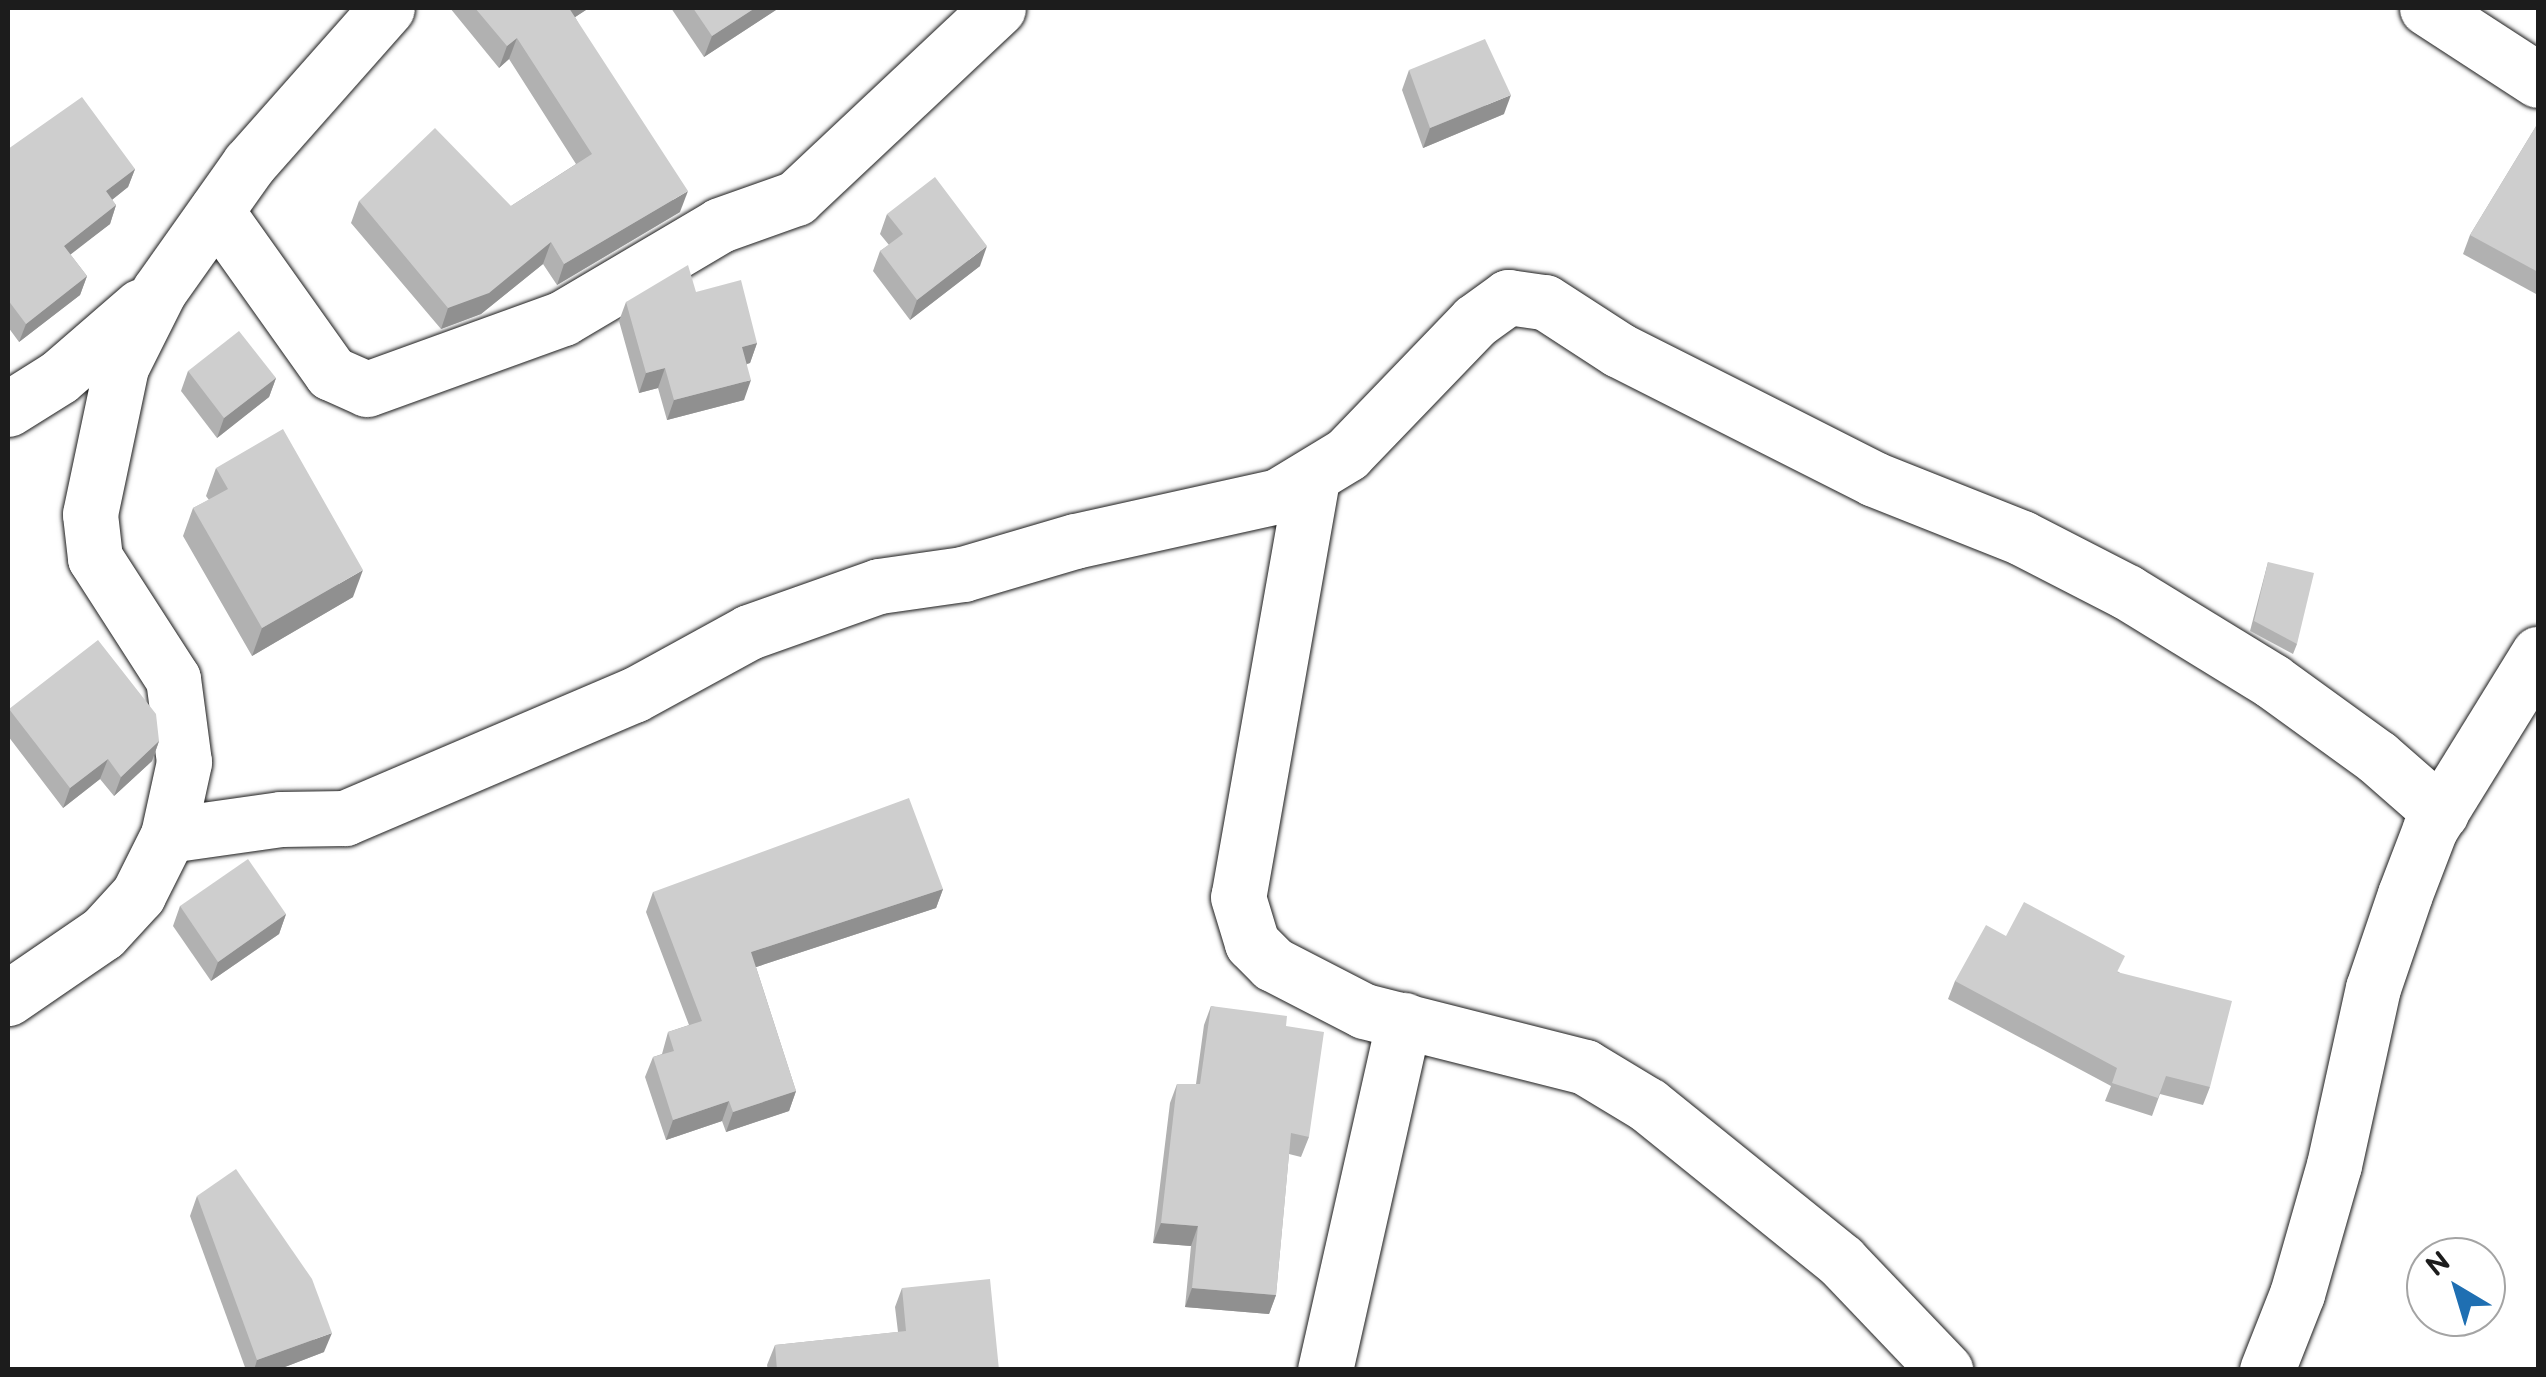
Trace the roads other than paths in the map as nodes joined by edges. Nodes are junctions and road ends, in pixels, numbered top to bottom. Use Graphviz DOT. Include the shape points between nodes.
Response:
graph roads {
  1 [pos="998,8"];
  2 [pos="2427,8"];
  3 [pos="364,18"];
  4 [pos="2538,80"];
  5 [pos="216,211"];
  6 [pos="159,292"];
  7 [pos="8,409"];
  8 [pos="1312,479"];
  9 [pos="2538,654"];
  10 [pos="2441,813"];
  11 [pos="168,835"];
  12 [pos="8,998"];
  13 [pos="1404,1020"];
  14 [pos="1325,1370"];
  15 [pos="1945,1370"];
  16 [pos="2267,1370"];
  1 -- 5 [label="street" via="796,198 720,225 562,318 367,389 330,372"];
  2 -- 4 [label="street"];
  3 -- 5 [label="street"];
  5 -- 6 [label="street"];
  6 -- 7 [label="street" via="59,377"];
  6 -- 11 [label="street" via="121,367 90,514 95,558 173,679 184,762"];
  8 -- 10 [label="street" via="1376,430 1490,307 1508,297 1545,302 1619,350 1829,456 2022,538 2127,592 2272,681"];
  8 -- 11 [label="street" via="1278,496 1075,540 963,574 879,586 750,632 634,695 345,818 281,818"];
  8 -- 13 [label="street" via="1238,897 1252,943 1273,964 1364,1011"];
  9 -- 10 [label="street"];
  10 -- 16 [label="street" via="2373,988 2334,1165"];
  11 -- 12 [label="street" via="138,896 103,933"];
  13 -- 14 [label="street"];
  13 -- 15 [label="street" via="1584,1067 1648,1105 1841,1261"];
}
